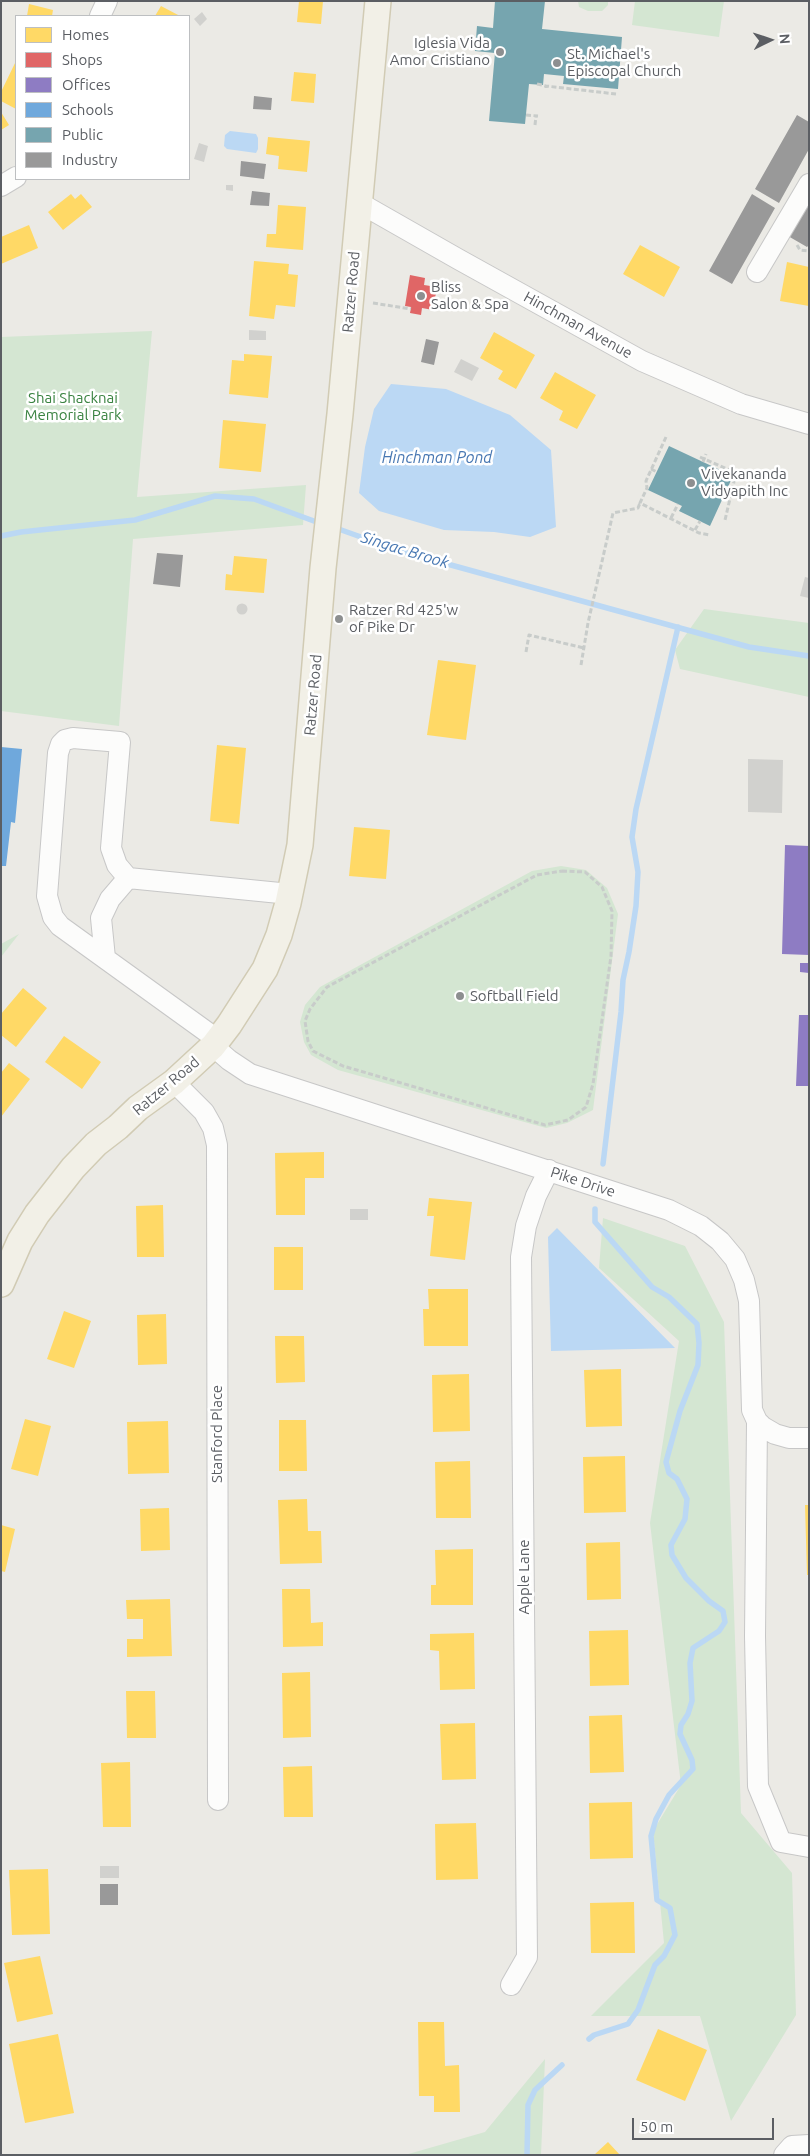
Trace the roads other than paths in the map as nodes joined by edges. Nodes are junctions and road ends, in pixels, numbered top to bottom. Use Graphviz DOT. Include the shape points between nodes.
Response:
graph roads {
  1 [pos="107,1"];
  2 [pos="378,1"];
  3 [pos="100,15"];
  4 [pos="15,178"];
  5 [pos="809,184"];
  6 [pos="1,186"];
  7 [pos="358,202"];
  8 [pos="757,272"];
  9 [pos="809,424"];
  10 [pos="128,878"];
  11 [pos="290,894"];
  12 [pos="105,958"];
  13 [pos="216,1043"];
  14 [pos="174,1082"];
  15 [pos="549,1170"];
  16 [pos="2,1281"];
  17 [pos="757,1421"];
  18 [pos="809,1438"];
  19 [pos="218,1800"];
  20 [pos="809,1847"];
  21 [pos="511,1985"];
  22 [pos="809,2145"];
  23 [pos="784,2155"];
  1 -- 3 [label="street"];
  2 -- 7 [label="main road, Ratzer Road"];
  4 -- 6 [label="street"];
  5 -- 8 [label="street"];
  7 -- 9 [label="street, Hinchman Avenue" via="642,361 741,404"];
  7 -- 11 [label="main road, Ratzer Road" via="300,844"];
  10 -- 11 [label="street"];
  10 -- 12 [label="street" via="110,899 101,918"];
  10 -- 12 [label="street, Pike Drive" via="117,865 111,848 120,742 65,740 58,753 46,896 53,917 60,926"];
  11 -- 13 [label="main road, Ratzer Road" via="279,935 265,969"];
  12 -- 13 [label="street, Pike Drive"];
  13 -- 14 [label="main road, Ratzer Road"];
  13 -- 15 [label="street, Pike Drive" via="229,1060 250,1074"];
  14 -- 16 [label="main road, Ratzer Road" via="138,1108 72,1168 20,1241"];
  14 -- 19 [label="street, Stanford Place" via="204,1112 213,1128 217,1145"];
  15 -- 17 [label="street, Pike Drive" via="678,1213 720,1241 734,1259 749,1301 752,1410"];
  15 -- 21 [label="street, Apple Lane" via="526,1226 521,1257 527,1957"];
  17 -- 18 [label="street" via="775,1434"];
  17 -- 20 [label="street, Pike Drive" via="755,1636 758,1786 781,1842"];
  22 -- 23 [label="street" via="792,2146"];
}
